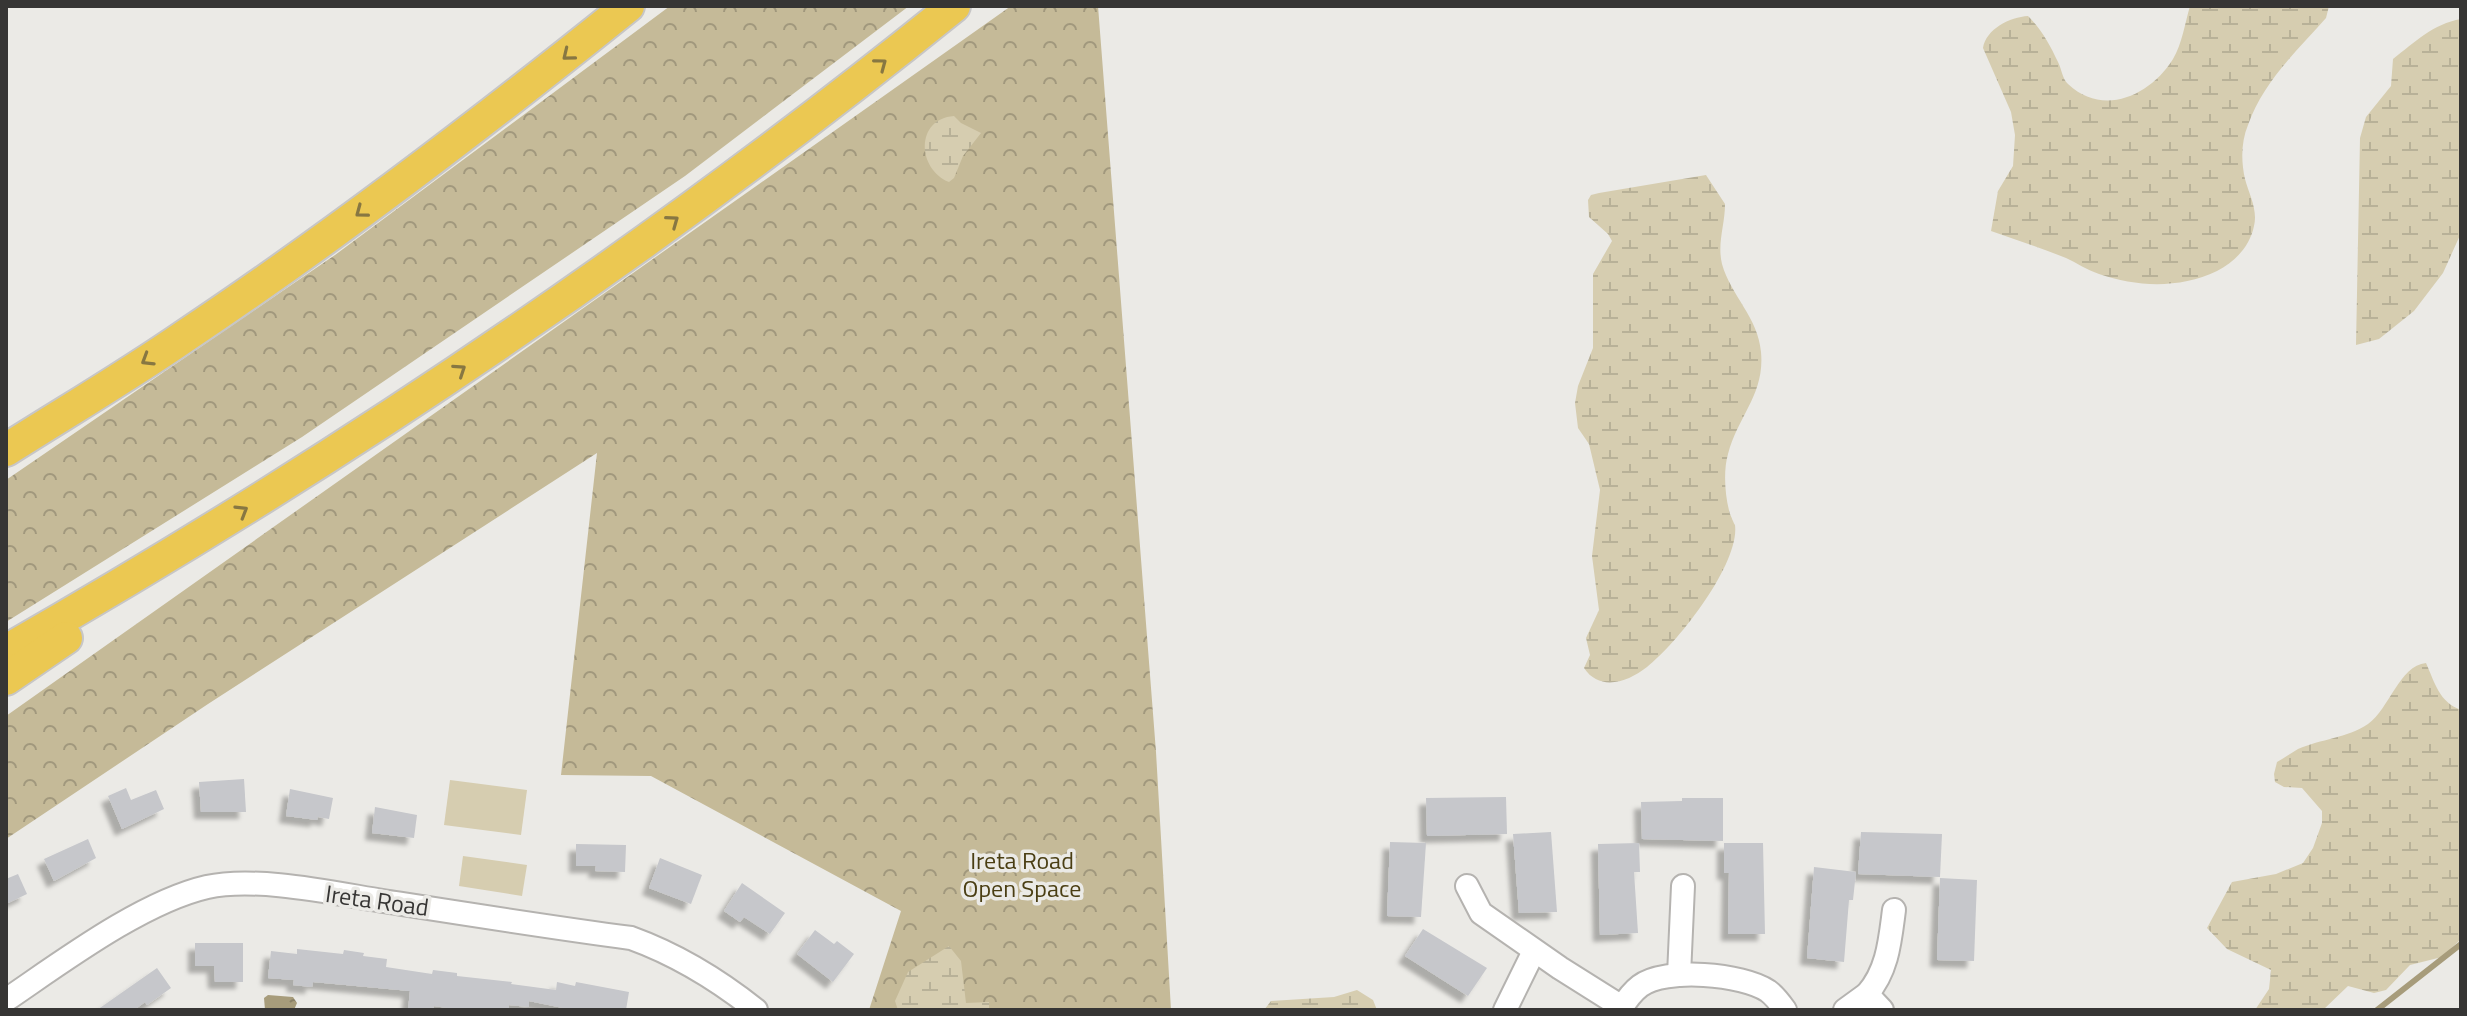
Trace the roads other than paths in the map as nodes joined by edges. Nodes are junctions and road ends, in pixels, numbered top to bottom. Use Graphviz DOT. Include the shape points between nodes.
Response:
graph roads {
  1 [pos="628,6"];
  2 [pos="954,6"];
  3 [pos="6,450"];
  4 [pos="203,535"];
  5 [pos="6,651"];
  6 [pos="6,679"];
  7 [pos="1467,886"];
  8 [pos="1683,886"];
  9 [pos="1894,910"];
  10 [pos="1534,951"];
  11 [pos="1679,975"];
  12 [pos="6,1000"];
  13 [pos="1874,1002"];
  14 [pos="1621,1008"];
  15 [pos="756,1010"];
  16 [pos="1505,1010"];
  17 [pos="1785,1010"];
  18 [pos="1845,1010"];
  1 -- 3 [label="highway, one-way" via="310,250"];
  4 -- 2 [label="highway, one-way" via="521,330 721,186"];
  4 -- 5 [label="highway"];
  4 -- 6 [label="highway" via="113,606"];
  7 -- 10 [label="street" via="1481,913"];
  8 -- 11 [label="street"];
  9 -- 13 [label="street"];
  10 -- 14 [label="street"];
  10 -- 16 [label="street"];
  11 -- 14 [label="street" via="1640,986"];
  11 -- 17 [label="street" via="1757,986"];
  12 -- 15 [label="street, Ireta Road" via="152,907 209,887 235,884 631,938 698,967"];
  13 -- 18 [label="street"];
}
